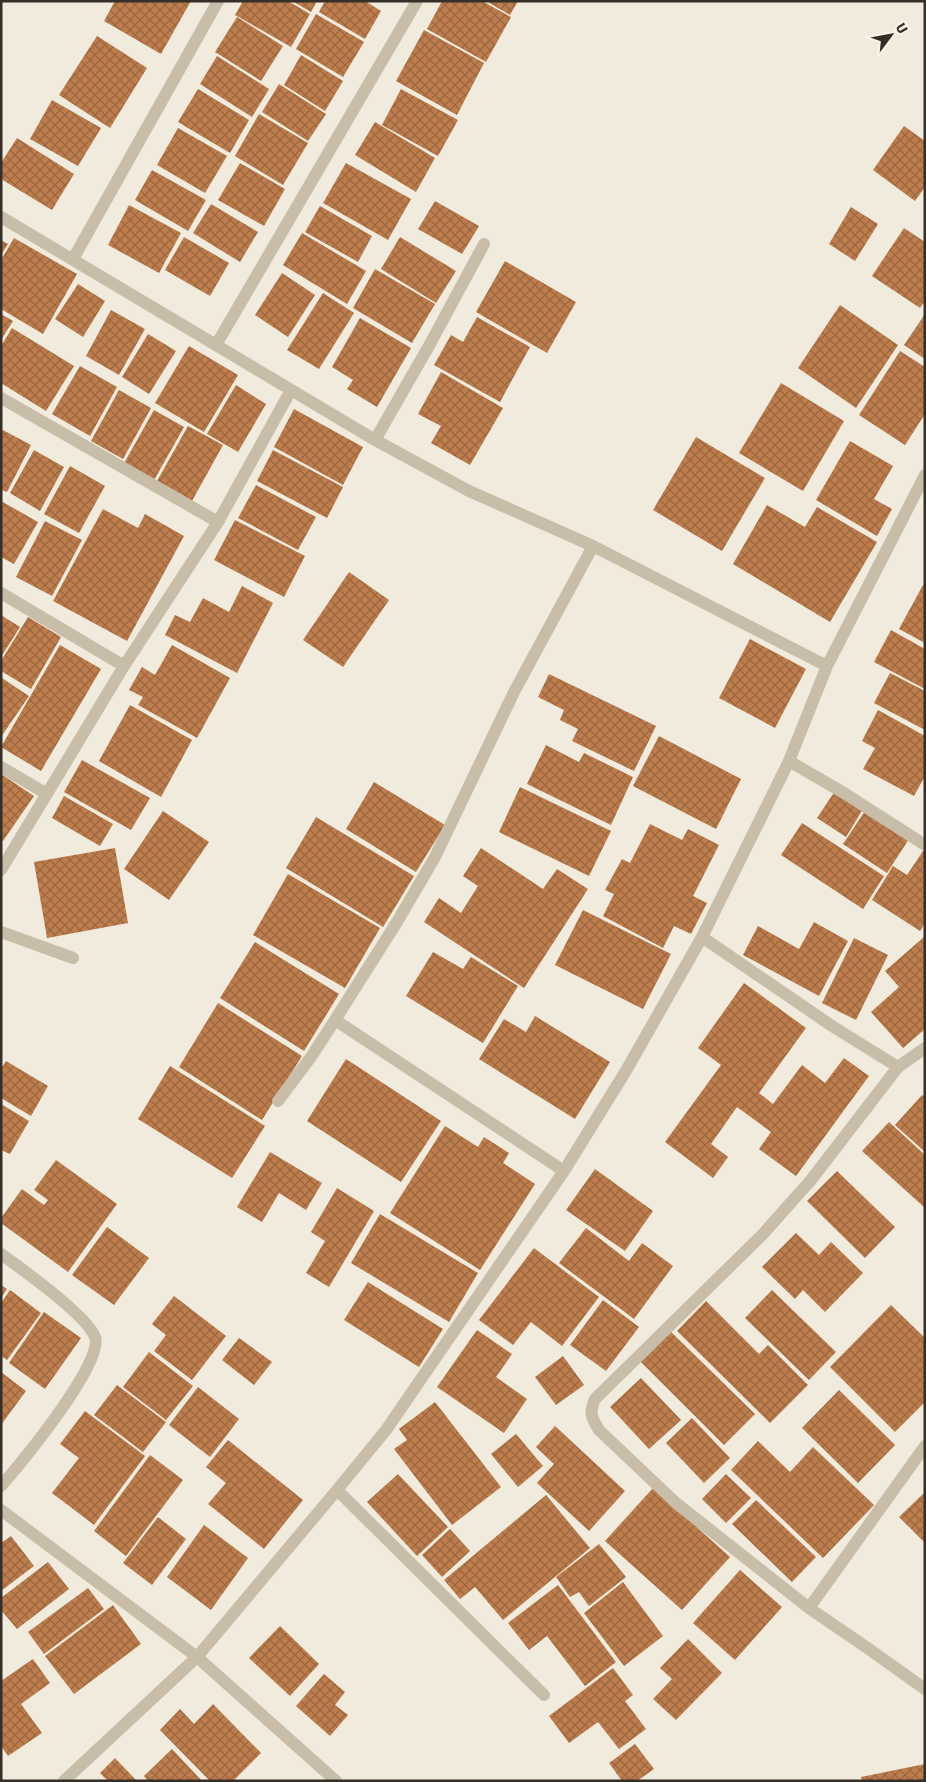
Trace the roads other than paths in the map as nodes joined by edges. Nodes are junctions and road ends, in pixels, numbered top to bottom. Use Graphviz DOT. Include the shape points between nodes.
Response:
graph roads {
  1 [pos="218,1"];
  2 [pos="417,1"];
  3 [pos="1,217"];
  4 [pos="484,244"];
  5 [pos="73,259"];
  6 [pos="216,346"];
  7 [pos="291,390"];
  8 [pos="1,398"];
  9 [pos="375,440"];
  10 [pos="925,475"];
  11 [pos="218,522"];
  12 [pos="593,546"];
  13 [pos="1,593"];
  14 [pos="124,666"];
  15 [pos="827,666"];
  16 [pos="789,762"];
  17 [pos="1,767"];
  18 [pos="47,794"];
  19 [pos="925,845"];
  20 [pos="1,870"];
  21 [pos="1,932"];
  22 [pos="702,937"];
  23 [pos="73,958"];
  24 [pos="335,1020"];
  25 [pos="925,1048"];
  26 [pos="898,1066"];
  27 [pos="278,1101"];
  28 [pos="564,1171"];
  29 [pos="1,1254"];
  30 [pos="925,1446"];
  31 [pos="1,1486"];
  32 [pos="337,1490"];
  33 [pos="1,1510"];
  34 [pos="809,1608"];
  35 [pos="197,1657"];
  36 [pos="925,1690"];
  37 [pos="544,1695"];
  38 [pos="336,1780"];
  39 [pos="64,1781"];
  1 -- 5 [label="street"];
  2 -- 6 [label="street"];
  3 -- 5 [label="street"];
  4 -- 9 [label="street"];
  5 -- 6 [label="street"];
  6 -- 7 [label="street"];
  7 -- 9 [label="street"];
  7 -- 11 [label="street"];
  8 -- 11 [label="street"];
  9 -- 12 [label="street" via="469,491"];
  10 -- 15 [label="street"];
  11 -- 14 [label="street"];
  12 -- 15 [label="street"];
  12 -- 24 [label="street" via="514,692 435,857"];
  13 -- 14 [label="street"];
  14 -- 18 [label="street"];
  15 -- 16 [label="street"];
  16 -- 19 [label="street"];
  16 -- 22 [label="street"];
  17 -- 18 [label="street"];
  18 -- 20 [label="street"];
  21 -- 23 [label="street"];
  22 -- 26 [label="street" via="832,1026"];
  22 -- 28 [label="street"];
  24 -- 27 [label="street"];
  24 -- 28 [label="street"];
  25 -- 26 [label="street"];
  26 -- 34 [label="street" via="823,1164 768,1227 595,1399 591,1409 599,1430 676,1503"];
  28 -- 32 [label="street" via="386,1430"];
  29 -- 31 [label="street" via="75,1314 96,1341 95,1352 80,1383"];
  30 -- 34 [label="street"];
  32 -- 35 [label="street"];
  32 -- 37 [label="street"];
  33 -- 35 [label="street"];
  34 -- 36 [label="street"];
  35 -- 38 [label="street"];
  35 -- 39 [label="street"];
}
